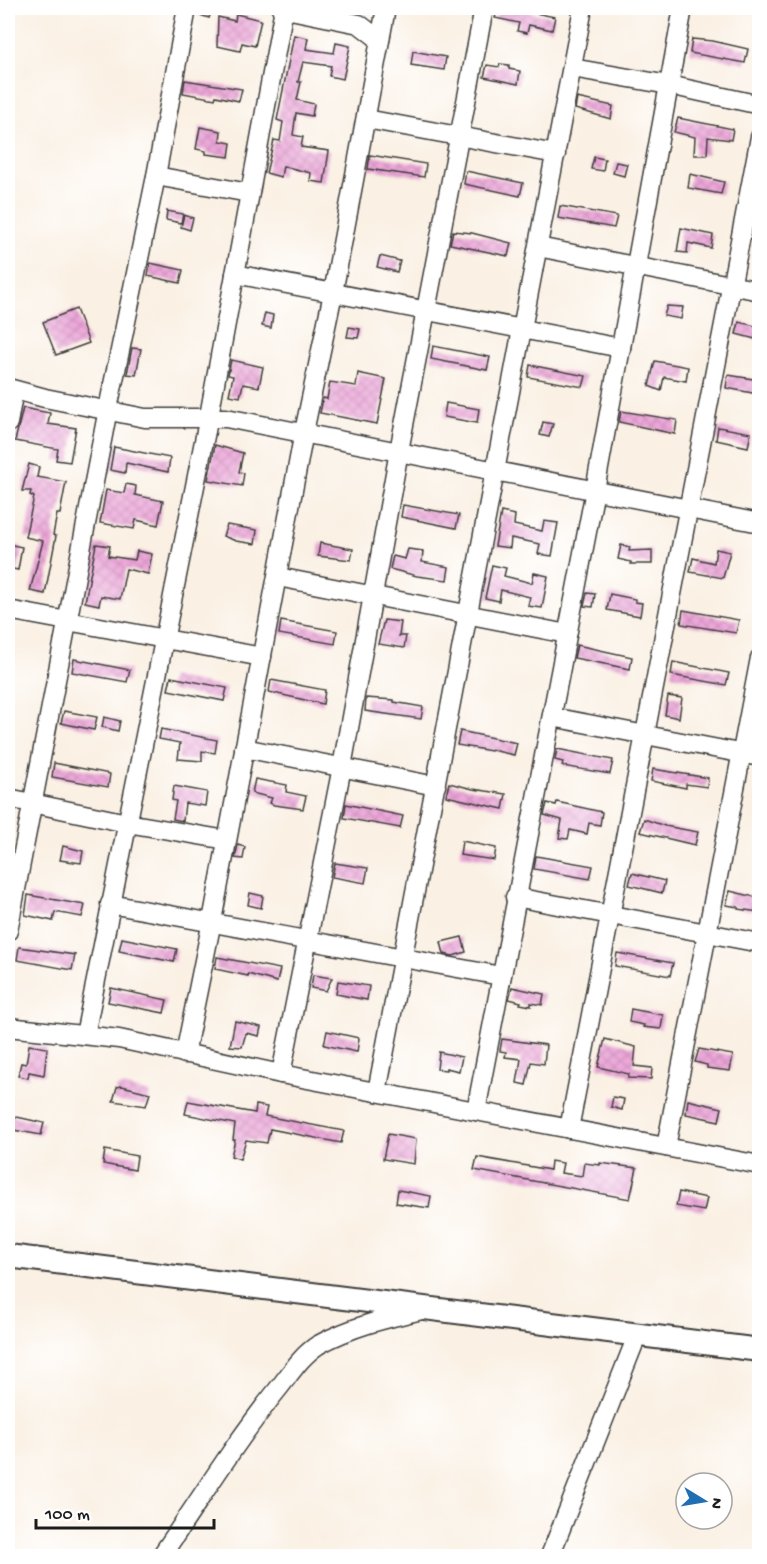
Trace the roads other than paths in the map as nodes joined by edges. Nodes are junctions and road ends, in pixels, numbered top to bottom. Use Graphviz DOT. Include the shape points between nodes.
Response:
graph roads {
  1 [pos="187,8"];
  2 [pos="283,8"];
  3 [pos="386,8"];
  4 [pos="484,8"];
  5 [pos="583,8"];
  6 [pos="683,8"];
  7 [pos="380,40"];
  8 [pos="572,68"];
  9 [pos="669,86"];
  10 [pos="759,105"];
  11 [pos="366,119"];
  12 [pos="459,137"];
  13 [pos="759,137"];
  14 [pos="556,154"];
  15 [pos="156,176"];
  16 [pos="249,193"];
  17 [pos="538,247"];
  18 [pos="635,266"];
  19 [pos="235,274"];
  20 [pos="731,285"];
  21 [pos="759,291"];
  22 [pos="333,293"];
  23 [pos="426,310"];
  24 [pos="522,330"];
  25 [pos="621,348"];
  26 [pos="11,389"];
  27 [pos="108,410"];
  28 [pos="208,416"];
  29 [pos="8,423"];
  30 [pos="304,432"];
  31 [pos="399,451"];
  32 [pos="496,470"];
  33 [pos="595,490"];
  34 [pos="688,509"];
  35 [pos="759,523"];
  36 [pos="278,577"];
  37 [pos="373,597"];
  38 [pos="8,610"];
  39 [pos="468,615"];
  40 [pos="67,621"];
  41 [pos="567,634"];
  42 [pos="163,639"];
  43 [pos="262,657"];
  44 [pos="759,664"];
  45 [pos="552,717"];
  46 [pos="645,735"];
  47 [pos="244,748"];
  48 [pos="741,754"];
  49 [pos="759,757"];
  50 [pos="342,767"];
  51 [pos="435,786"];
  52 [pos="8,798"];
  53 [pos="32,803"];
  54 [pos="127,823"];
  55 [pos="227,840"];
  56 [pos="515,897"];
  57 [pos="110,904"];
  58 [pos="610,915"];
  59 [pos="213,921"];
  60 [pos="8,932"];
  61 [pos="707,933"];
  62 [pos="306,939"];
  63 [pos="759,943"];
  64 [pos="403,957"];
  65 [pos="501,976"];
  66 [pos="8,1027"];
  67 [pos="85,1035"];
  68 [pos="185,1054"];
  69 [pos="281,1074"];
  70 [pos="378,1092"];
  71 [pos="476,1111"];
  72 [pos="569,1128"];
  73 [pos="666,1147"];
  74 [pos="759,1165"];
  75 [pos="8,1256"];
  76 [pos="426,1309"];
  77 [pos="636,1336"];
  78 [pos="759,1350"];
  79 [pos="161,1557"];
  80 [pos="550,1557"];
  1 -- 15 [label="street"];
  2 -- 7 [label="street" via="359,24"];
  2 -- 16 [label="street"];
  3 -- 7 [label="street"];
  4 -- 12 [label="street"];
  5 -- 8 [label="street"];
  6 -- 9 [label="street"];
  7 -- 11 [label="street"];
  8 -- 9 [label="street"];
  8 -- 14 [label="street"];
  9 -- 10 [label="street"];
  9 -- 18 [label="street"];
  11 -- 12 [label="street"];
  11 -- 22 [label="street"];
  12 -- 14 [label="street"];
  12 -- 23 [label="street"];
  13 -- 20 [label="street"];
  14 -- 17 [label="street"];
  15 -- 16 [label="street"];
  15 -- 27 [label="street"];
  16 -- 19 [label="street"];
  17 -- 18 [label="street"];
  17 -- 24 [label="street"];
  18 -- 20 [label="street"];
  18 -- 25 [label="street"];
  19 -- 22 [label="street"];
  19 -- 28 [label="street"];
  20 -- 21 [label="street"];
  20 -- 34 [label="street"];
  22 -- 23 [label="street"];
  22 -- 30 [label="street"];
  23 -- 24 [label="street"];
  23 -- 31 [label="street"];
  24 -- 25 [label="street"];
  24 -- 32 [label="street"];
  25 -- 33 [label="street"];
  26 -- 27 [label="street"];
  26 -- 29 [label="street"];
  27 -- 28 [label="street" via="157,419"];
  27 -- 40 [label="street"];
  28 -- 30 [label="street"];
  28 -- 42 [label="street"];
  30 -- 31 [label="street"];
  30 -- 36 [label="street"];
  31 -- 32 [label="street"];
  31 -- 37 [label="street"];
  32 -- 33 [label="street"];
  32 -- 39 [label="street"];
  33 -- 34 [label="street"];
  33 -- 41 [label="street"];
  34 -- 35 [label="street"];
  34 -- 46 [label="street"];
  36 -- 37 [label="street"];
  36 -- 43 [label="street"];
  37 -- 39 [label="street"];
  37 -- 50 [label="street"];
  38 -- 40 [label="street"];
  39 -- 41 [label="street"];
  39 -- 51 [label="street"];
  40 -- 42 [label="street"];
  40 -- 53 [label="street"];
  41 -- 45 [label="street"];
  42 -- 43 [label="street"];
  42 -- 54 [label="street"];
  43 -- 47 [label="street"];
  44 -- 48 [label="street"];
  45 -- 46 [label="street"];
  45 -- 56 [label="street"];
  46 -- 48 [label="street"];
  46 -- 58 [label="street"];
  47 -- 50 [label="street"];
  47 -- 55 [label="street"];
  48 -- 49 [label="street"];
  48 -- 61 [label="street"];
  50 -- 51 [label="street"];
  50 -- 62 [label="street"];
  51 -- 64 [label="street"];
  52 -- 53 [label="street"];
  53 -- 54 [label="street"];
  53 -- 60 [label="street"];
  54 -- 55 [label="street"];
  54 -- 57 [label="street"];
  55 -- 59 [label="street"];
  56 -- 58 [label="street"];
  56 -- 65 [label="street"];
  57 -- 59 [label="street"];
  57 -- 67 [label="street"];
  58 -- 61 [label="street"];
  58 -- 72 [label="street"];
  59 -- 62 [label="street"];
  59 -- 68 [label="street"];
  61 -- 63 [label="street"];
  61 -- 73 [label="street"];
  62 -- 64 [label="street"];
  62 -- 69 [label="street"];
  64 -- 65 [label="street"];
  64 -- 70 [label="street"];
  65 -- 71 [label="street"];
  66 -- 67 [label="street"];
  67 -- 68 [label="street" via="119,1038"];
  68 -- 69 [label="street"];
  69 -- 70 [label="street"];
  70 -- 71 [label="street"];
  71 -- 72 [label="street"];
  72 -- 73 [label="street"];
  73 -- 74 [label="street"];
  75 -- 76 [label="main road"];
  76 -- 77 [label="main road"];
  76 -- 79 [label="street" via="378,1320 318,1345 306,1355 220,1467"];
  77 -- 78 [label="main road"];
  77 -- 80 [label="street"];
}
